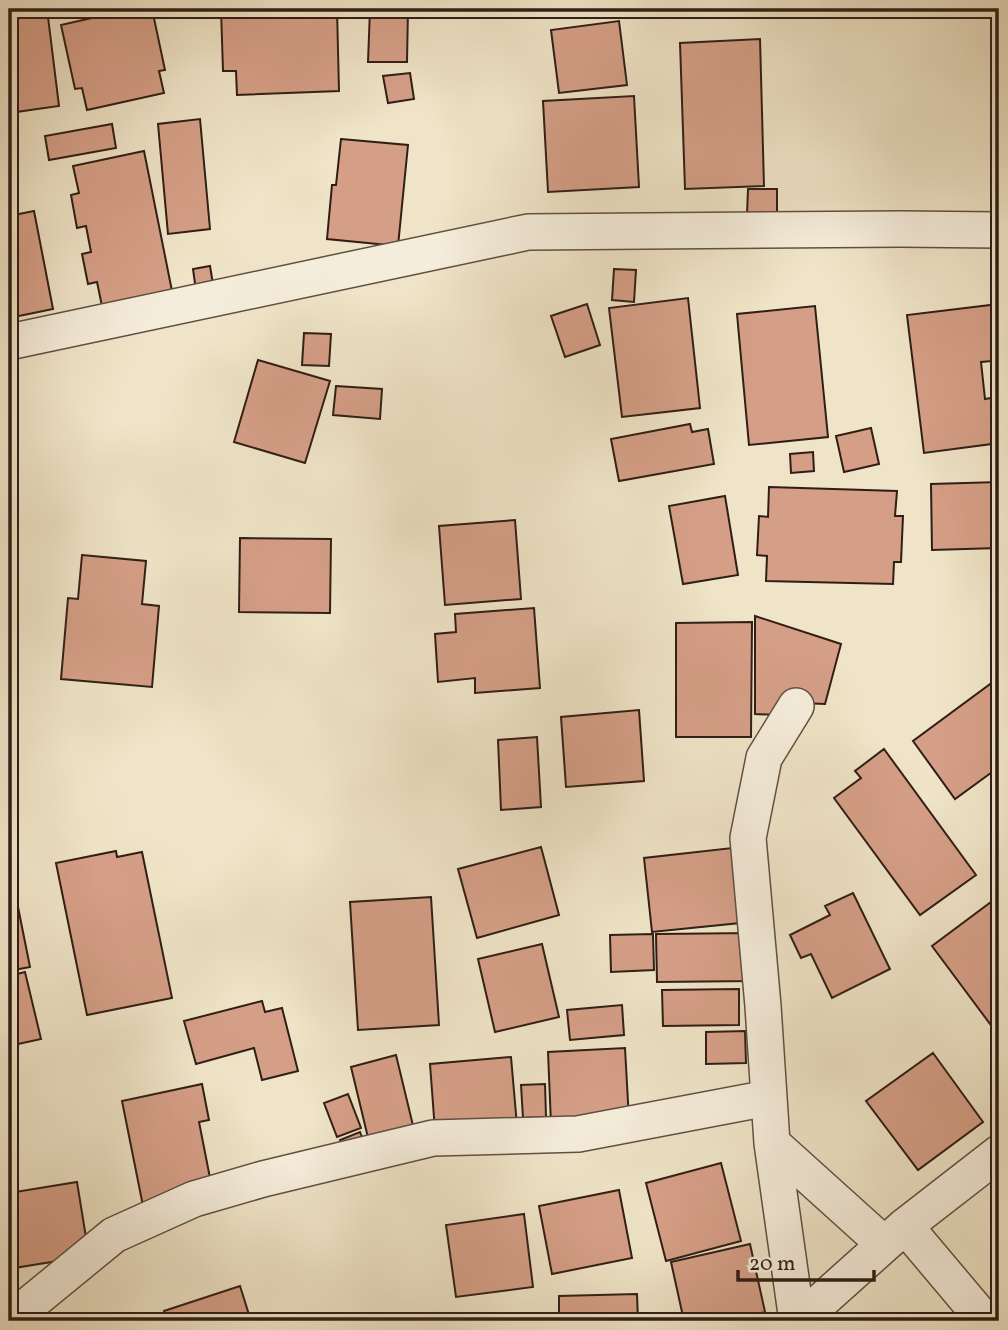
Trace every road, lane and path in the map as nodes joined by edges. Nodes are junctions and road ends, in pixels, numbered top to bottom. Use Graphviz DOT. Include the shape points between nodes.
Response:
graph roads {
  1 [pos="999,230"];
  2 [pos="9,342"];
  3 [pos="796,706"];
  4 [pos="768,1097"];
  5 [pos="772,1143"];
  6 [pos="999,1153"];
  7 [pos="895,1235"];
  8 [pos="9,1321"];
  9 [pos="798,1321"];
  10 [pos="985,1321"];
  1 -- 2 [label="street" via="528,232"];
  3 -- 4 [label="street" via="764,758 748,838"];
  4 -- 5 [label="street"];
  4 -- 8 [label="street" via="578,1134 433,1138 194,1199 114,1235"];
  5 -- 7 [label="street"];
  5 -- 9 [label="street"];
  6 -- 7 [label="street"];
  7 -- 9 [label="street"];
  7 -- 10 [label="street"];
}
